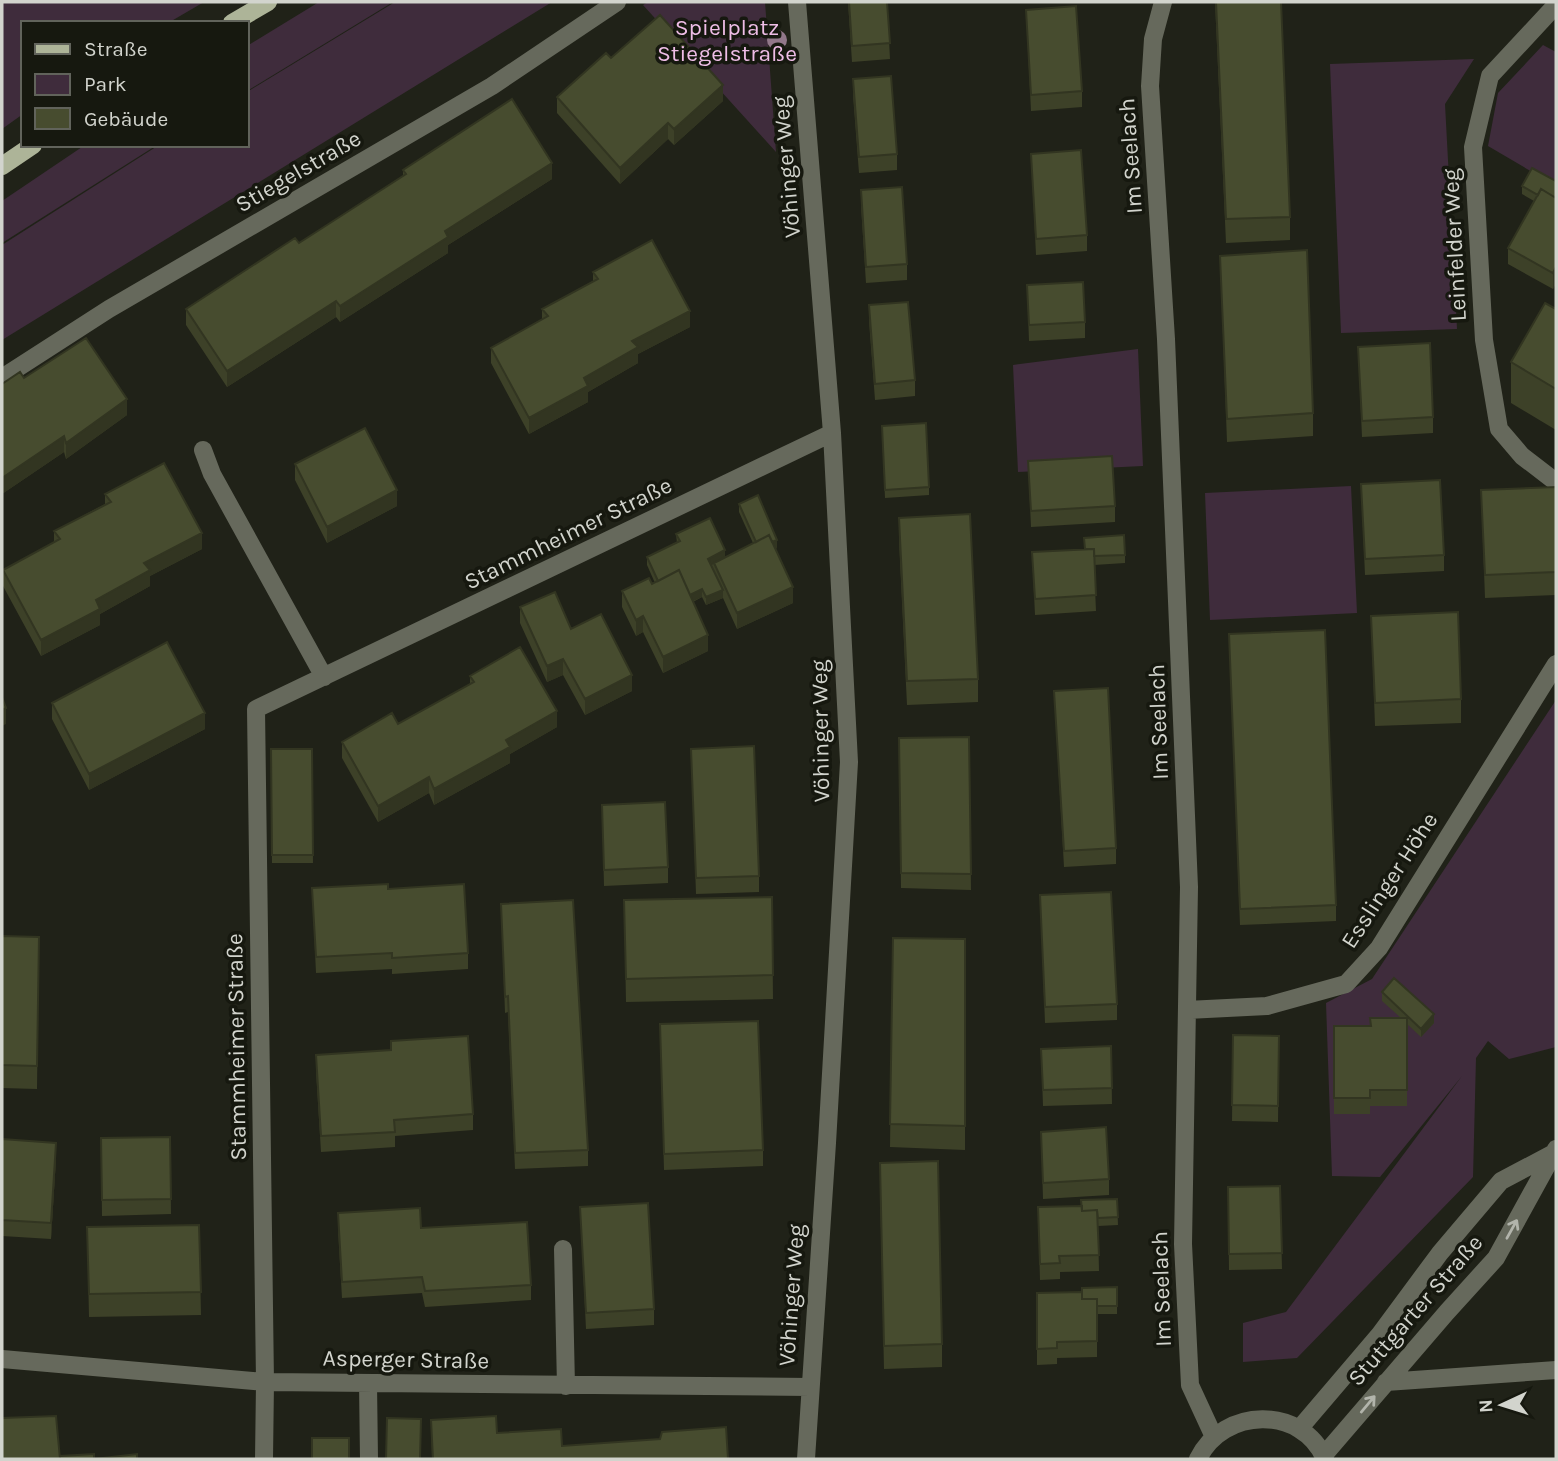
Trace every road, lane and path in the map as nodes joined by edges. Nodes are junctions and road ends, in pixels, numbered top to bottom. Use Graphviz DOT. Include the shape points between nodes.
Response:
graph roads {
  1 [pos="268,2"];
  2 [pos="617,2"];
  3 [pos="797,2"];
  4 [pos="1163,2"];
  5 [pos="1556,5"];
  6 [pos="235,21"];
  7 [pos="30,147"];
  8 [pos="2,166"];
  9 [pos="2,377"];
  10 [pos="832,433"];
  11 [pos="203,450"];
  12 [pos="1556,482"];
  13 [pos="1556,664"];
  14 [pos="324,677"];
  15 [pos="1187,1010"];
  16 [pos="1555,1151"];
  17 [pos="563,1249"];
  18 [pos="2,1359"];
  19 [pos="1556,1370"];
  20 [pos="265,1382"];
  21 [pos="1386,1382"];
  22 [pos="369,1383"];
  23 [pos="566,1386"];
  24 [pos="810,1387"];
  25 [pos="1299,1429"];
  26 [pos="1214,1437"];
  27 [pos="1324,1457"];
  28 [pos="264,1459"];
  29 [pos="369,1459"];
  30 [pos="806,1459"];
  31 [pos="1199,1459"];
  1 -- 6 [label="main road"];
  2 -- 9 [label="street, Stiegelstraße" via="492,86 109,309"];
  3 -- 10 [label="street, Vöhinger Weg"];
  4 -- 15 [label="street, Im Seelach" via="1153,39 1150,86 1187,821"];
  5 -- 12 [label="street, Leinfelder Weg" via="1490,76 1473,147 1484,340 1499,429 1522,456"];
  7 -- 8 [label="main road"];
  10 -- 14 [label="street, Stammheimer Straße"];
  10 -- 24 [label="street, Vöhinger Weg" via="849,762"];
  11 -- 14 [label="street"];
  13 -- 15 [label="street, Esslinger Höhe" via="1379,948 1346,984 1267,1006"];
  14 -- 20 [label="street, Stammheimer Straße" via="256,709"];
  15 -- 26 [label="street, Im Seelach" via="1183,1244 1188,1349 1191,1385"];
  21 -- 16 [label="street, Stuttgarter Straße, one-way" via="1496,1258"];
  16 -- 25 [label="street, Stuttgarter Straße" via="1501,1181"];
  17 -- 23 [label="street"];
  18 -- 20 [label="street, Asperger Straße"];
  19 -- 21 [label="street"];
  20 -- 22 [label="street, Asperger Straße"];
  20 -- 28 [label="street, Stammheimer Straße"];
  27 -- 21 [label="street, Stuttgarter Straße, one-way"];
  22 -- 23 [label="street, Asperger Straße"];
  22 -- 29 [label="street"];
  23 -- 24 [label="street, Asperger Straße"];
  24 -- 30 [label="street, Vöhinger Weg"];
  25 -- 26 [label="street" via="1273,1420 1247,1420"];
  25 -- 27 [label="street, Stuttgarter Straße"];
  26 -- 31 [label="street"];
}
